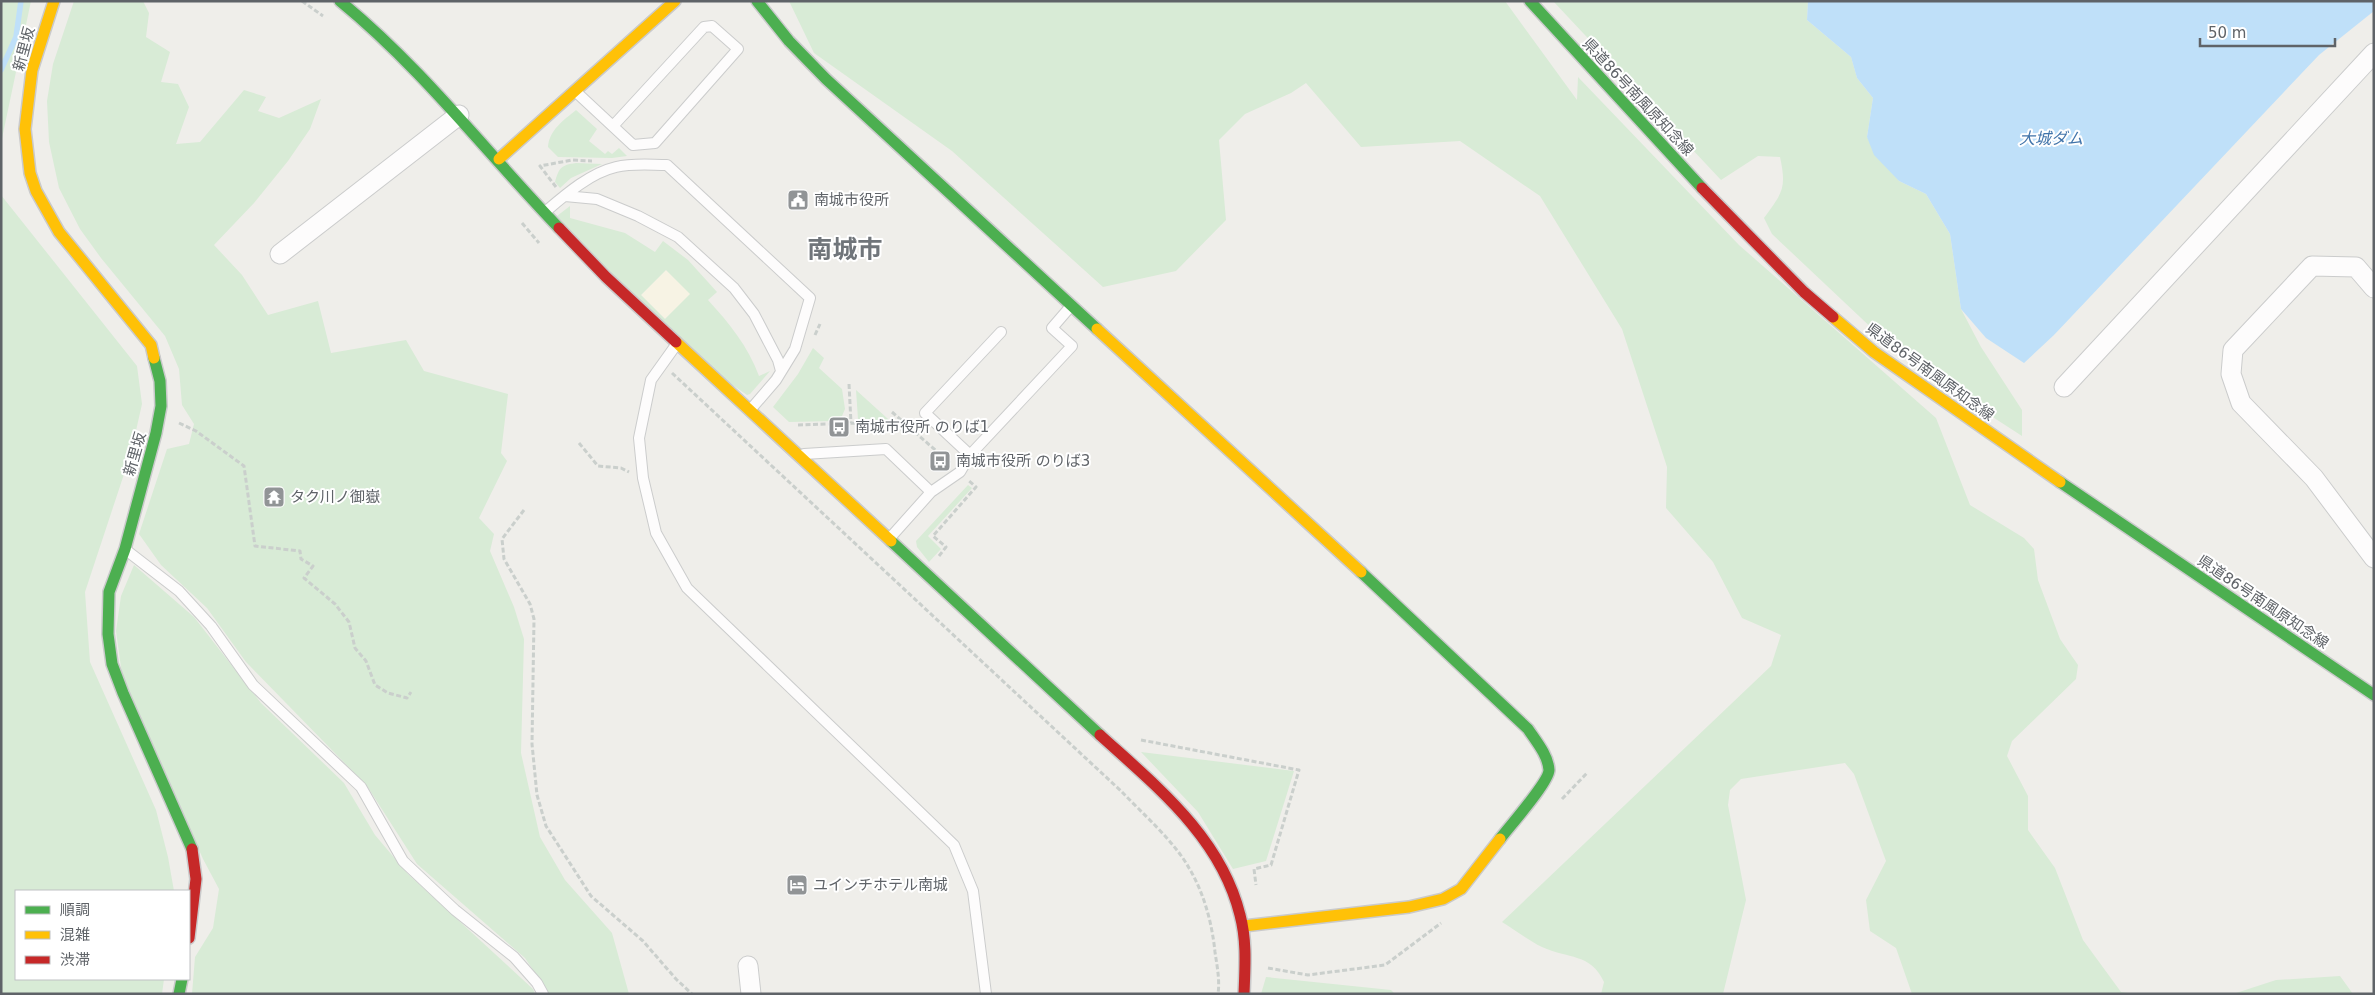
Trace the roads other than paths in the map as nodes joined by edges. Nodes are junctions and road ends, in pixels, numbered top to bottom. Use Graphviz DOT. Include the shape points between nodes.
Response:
graph roads {
  1 [pos="54,1"];
  2 [pos="340,1"];
  3 [pos="675,1"];
  4 [pos="757,1"];
  5 [pos="1530,1"];
  6 [pos="2374,53"];
  7 [pos="575,91"];
  8 [pos="459,114"];
  9 [pos="613,126"];
  10 [pos="499,159"];
  11 [pos="565,196"];
  12 [pos="544,213"];
  13 [pos="280,254"];
  14 [pos="2374,288"];
  15 [pos="1072,305"];
  16 [pos="1001,332"];
  17 [pos="677,344"];
  18 [pos="782,371"];
  19 [pos="2064,387"];
  20 [pos="750,411"];
  21 [pos="796,454"];
  22 [pos="970,454"];
  23 [pos="931,492"];
  24 [pos="888,540"];
  25 [pos="125,549"];
  26 [pos="2374,558"];
  27 [pos="2374,695"];
  28 [pos="1244,926"];
  29 [pos="190,930"];
  30 [pos="748,966"];
  31 [pos="182,980"];
  32 [pos="179,994"];
  33 [pos="543,994"];
  34 [pos="751,994"];
  35 [pos="986,994"];
  36 [pos="1244,994"];
  1 -- 25 [label="street, 新里坂" via="32,70 26,136 30,173 39,199 59,232 152,346 160,381 159,419"];
  2 -- 8 [label="street" via="372,27"];
  3 -- 7 [label="street"];
  4 -- 15 [label="street" via="789,41 826,79"];
  5 -- 27 [label="street, 県道86号南風原知念線" via="1735,224 1804,292 1874,352"];
  6 -- 19 [label="street"];
  7 -- 9 [label="lane"];
  7 -- 10 [label="street"];
  8 -- 10 [label="street"];
  8 -- 13 [label="street"];
  9 -- 9 [label="lane" via="634,145 655,143 738,49 712,26 704,27"];
  10 -- 12 [label="street"];
  11 -- 12 [label="lane"];
  11 -- 18 [label="lane" via="597,199 678,237 734,288 754,314"];
  11 -- 18 [label="lane" via="577,186 616,167 667,165 810,298 795,349"];
  12 -- 17 [label="street"];
  14 -- 26 [label="street" via="2356,267 2312,266 2233,350 2231,374 2241,404 2314,478"];
  15 -- 22 [label="lane" via="1052,328 1072,346"];
  15 -- 28 [label="street" via="1528,729 1543,751 1549,771 1531,802 1461,889 1443,899 1409,907"];
  16 -- 22 [label="lane" via="925,413"];
  17 -- 20 [label="street"];
  17 -- 35 [label="lane" via="651,380 639,438 643,478 656,533 687,588 954,845 973,891"];
  18 -- 20 [label="lane"];
  20 -- 21 [label="street"];
  21 -- 23 [label="lane" via="886,449"];
  21 -- 24 [label="street"];
  22 -- 23 [label="lane" via="960,472"];
  23 -- 24 [label="lane"];
  24 -- 28 [label="street" via="1178,807 1215,853 1236,898"];
  25 -- 29 [label="street, 新里坂" via="109,592 109,649 123,693 192,847 196,879"];
  25 -- 33 [label="lane" via="179,591 211,626 254,685 360,787 403,860 455,910 514,957"];
  28 -- 36 [label="street"];
  30 -- 34 [label="street"];
  31 -- 32 [label="street"];
}
